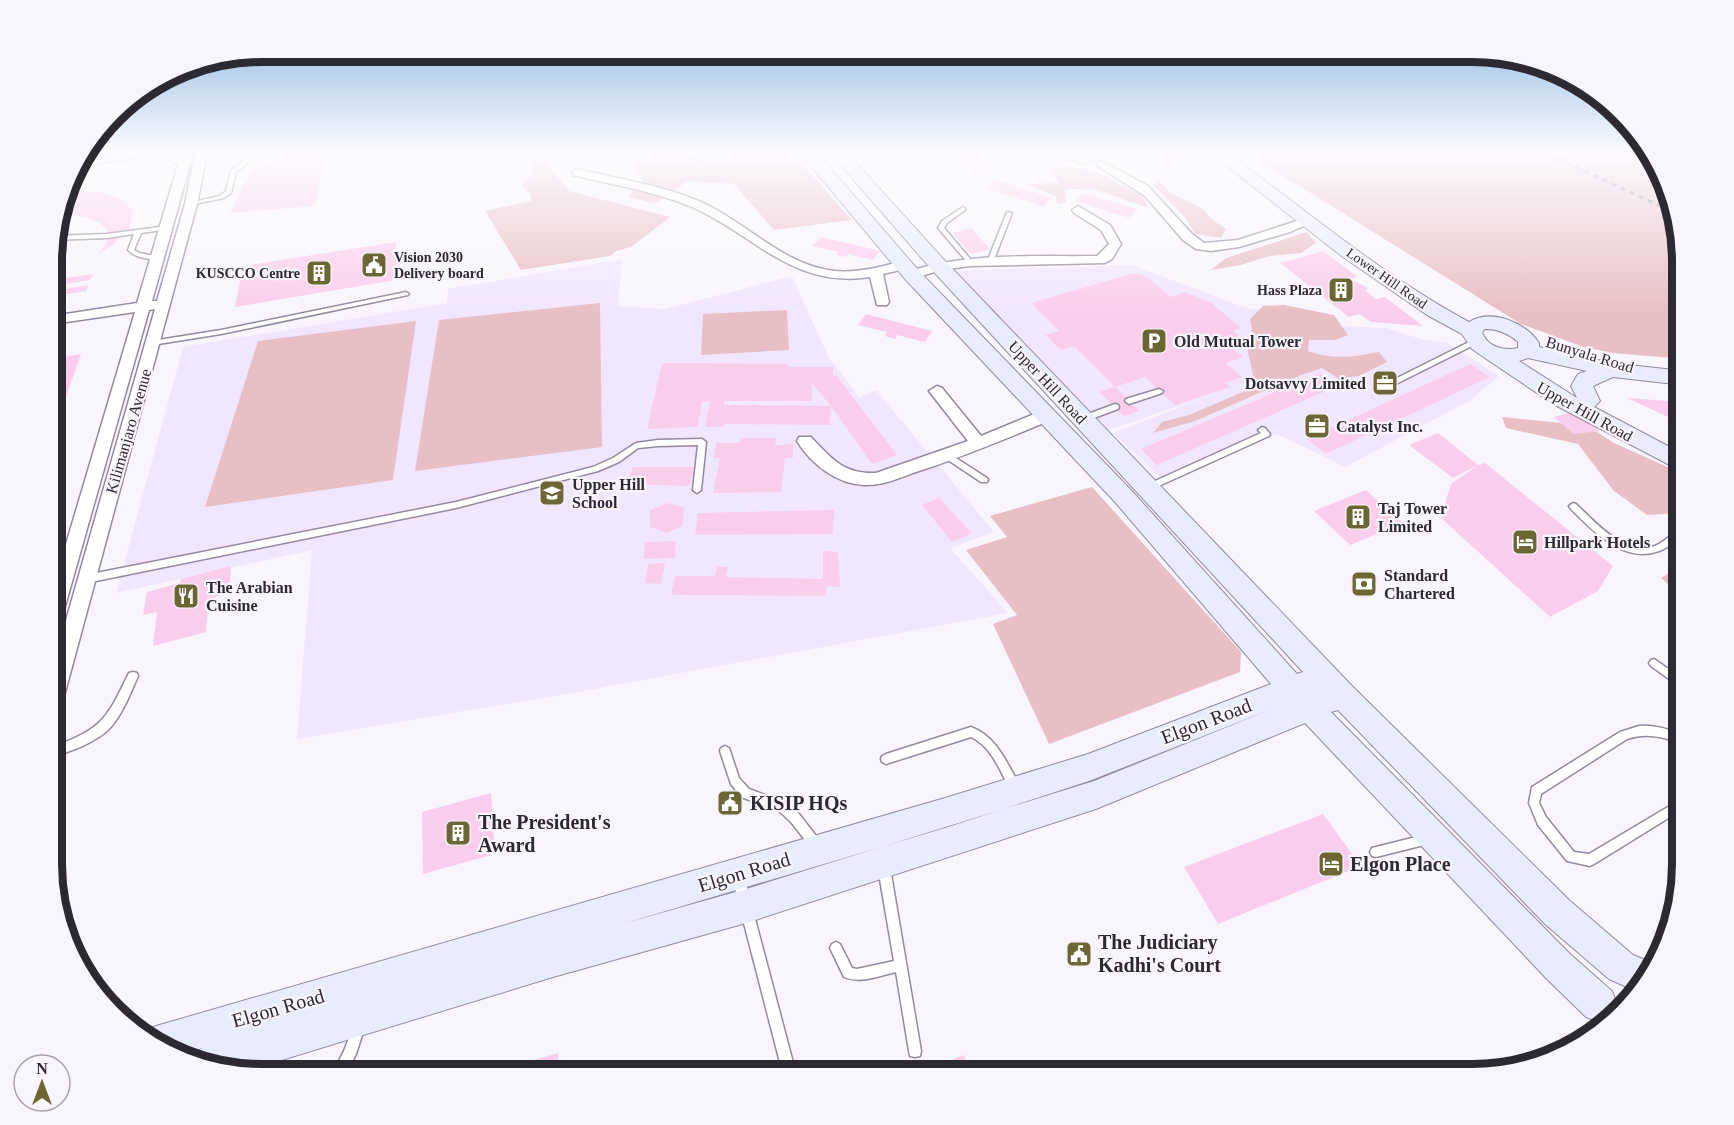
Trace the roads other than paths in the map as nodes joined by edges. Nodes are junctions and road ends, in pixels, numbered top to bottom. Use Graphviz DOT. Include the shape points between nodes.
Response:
graph roads {
  1 [pos="176,206"];
  2 [pos="190,206"];
  3 [pos="697,206"];
  4 [pos="854,206"];
  5 [pos="886,206"];
  6 [pos="1161,206"];
  7 [pos="1290,206"];
  8 [pos="1309,206"];
  9 [pos="963,208"];
  10 [pos="888,209"];
  11 [pos="1078,210"];
  12 [pos="1009,213"];
  13 [pos="862,216"];
  14 [pos="1309,221"];
  15 [pos="167,228"];
  16 [pos="138,232"];
  17 [pos="63,238"];
  18 [pos="159,258"];
  19 [pos="970,262"];
  20 [pos="990,262"];
  21 [pos="939,266"];
  22 [pos="908,270"];
  23 [pos="876,272"];
  24 [pos="378,292"];
  25 [pos="406,294"];
  26 [pos="380,301"];
  27 [pos="882,302"];
  28 [pos="163,304"];
  29 [pos="144,307"];
  30 [pos="62,319"];
  31 [pos="1480,337"];
  32 [pos="153,342"];
  33 [pos="1523,346"];
  34 [pos="1611,370"];
  35 [pos="1658,375"];
  36 [pos="1672,377"];
  37 [pos="1383,387"];
  38 [pos="937,391"];
  39 [pos="1160,391"];
  40 [pos="1130,401"];
  41 [pos="1589,401"];
  42 [pos="1114,407"];
  43 [pos="1045,416"];
  44 [pos="1083,419"];
  45 [pos="1262,430"];
  46 [pos="805,441"];
  47 [pos="1672,443"];
  48 [pos="979,444"];
  49 [pos="948,456"];
  50 [pos="1672,458"];
  51 [pos="984,480"];
  52 [pos="698,490"];
  53 [pos="1135,492"];
  54 [pos="1573,506"];
  55 [pos="1672,538"];
  56 [pos="62,572"];
  57 [pos="86,579"];
  58 [pos="62,584"];
  59 [pos="1654,663"];
  60 [pos="62,667"];
  61 [pos="133,676"];
  62 [pos="1672,677"];
  63 [pos="1333,685"];
  64 [pos="1301,697"];
  65 [pos="1672,734"];
  66 [pos="62,749"];
  67 [pos="725,751"];
  68 [pos="886,759"];
  69 [pos="1016,790"];
  70 [pos="1672,810"];
  71 [pos="1434,838"];
  72 [pos="819,850"];
  73 [pos="1376,852"];
  74 [pos="883,862"];
  75 [pos="737,874"];
  76 [pos="746,906"];
  77 [pos="836,948"];
  78 [pos="901,965"];
  79 [pos="1639,971"];
  80 [pos="1604,1010"];
  81 [pos="362,1017"];
  82 [pos="169,1040"];
  83 [pos="915,1051"];
  84 [pos="224,1060"];
  85 [pos="345,1064"];
  86 [pos="787,1064"];
  1 -- 15 [label="street, Kilimanjaro Avenue"];
  2 -- 28 [label="street, Kilimanjaro Avenue"];
  3 -- 23 [label="street" via="787,260 844,276"];
  4 -- 13 [label="street, Upper Hill Road"];
  5 -- 10 [label="street, Upper Hill Road"];
  6 -- 14 [label="street" via="1191,240 1213,248"];
  7 -- 14 [label="street, Lower Hill Road"];
  8 -- 31 [label="street, Lower Hill Road"];
  9 -- 19 [label="lane" via="941,228"];
  10 -- 13 [label="street"];
  10 -- 21 [label="street, Upper Hill Road"];
  11 -- 20 [label="street" via="1106,228 1115,244 1100,260"];
  12 -- 20 [label="lane"];
  13 -- 22 [label="street, Upper Hill Road"];
  14 -- 31 [label="street, Lower Hill Road" via="1434,311"];
  15 -- 16 [label="lane"];
  15 -- 18 [label="street, Kilimanjaro Avenue"];
  16 -- 17 [label="lane"];
  16 -- 18 [label="lane" via="131,250 137,255"];
  18 -- 29 [label="street, Kilimanjaro Avenue"];
  19 -- 20 [label="street"];
  19 -- 21 [label="street"];
  21 -- 22 [label="street"];
  21 -- 44 [label="street, Upper Hill Road"];
  22 -- 23 [label="street"];
  22 -- 43 [label="street, Upper Hill Road"];
  23 -- 27 [label="street"];
  24 -- 26 [label="lane"];
  25 -- 26 [label="lane"];
  26 -- 32 [label="lane"];
  28 -- 29 [label="street"];
  28 -- 32 [label="street, Kilimanjaro Avenue"];
  29 -- 30 [label="street"];
  29 -- 56 [label="street, Kilimanjaro Avenue"];
  31 -- 33 [label="street"];
  31 -- 33 [label="street" via="1505,326"];
  31 -- 37 [label="lane"];
  31 -- 50 [label="street, Upper Hill Road" via="1563,400"];
  32 -- 57 [label="street, Kilimanjaro Avenue"];
  33 -- 34 [label="street, Bunyala Road"];
  33 -- 35 [label="street, Bunyala Road"];
  33 -- 41 [label="street, Upper Hill Road" via="1549,378"];
  34 -- 35 [label="street, Bunyala Road"];
  34 -- 41 [label="street" via="1586,379 1582,386"];
  35 -- 36 [label="street, Bunyala Road"];
  38 -- 48 [label="street"];
  39 -- 40 [label="lane"];
  41 -- 47 [label="street, Upper Hill Road"];
  42 -- 44 [label="lane"];
  43 -- 48 [label="street"];
  43 -- 53 [label="street, Upper Hill Road"];
  44 -- 53 [label="street, Upper Hill Road"];
  45 -- 53 [label="lane" via="1266,434"];
  46 -- 49 [label="street" via="839,474 865,480 891,476"];
  48 -- 49 [label="street"];
  49 -- 51 [label="lane"];
  52 -- 57 [label="lane" via="702,442 658,442 636,447 595,469 456,505"];
  53 -- 63 [label="street, Upper Hill Road" via="1259,608"];
  53 -- 64 [label="street"];
  54 -- 55 [label="lane" via="1623,547 1656,549"];
  57 -- 58 [label="street"];
  57 -- 60 [label="street, Kilimanjaro Avenue"];
  59 -- 62 [label="lane"];
  61 -- 66 [label="lane" via="105,728"];
  63 -- 64 [label="street, Elgon Road"];
  63 -- 79 [label="street, Upper Hill Road" via="1557,912"];
  64 -- 69 [label="street, Elgon Road"];
  64 -- 71 [label="street"];
  64 -- 74 [label="street, Elgon Road" via="1096,795"];
  65 -- 70 [label="lane" via="1638,730 1624,735 1536,791 1534,803 1542,821 1571,857 1581,860 1590,860"];
  67 -- 72 [label="lane" via="735,781 745,793 783,807"];
  68 -- 69 [label="lane" via="971,732 981,735"];
  69 -- 72 [label="street, Elgon Road"];
  71 -- 73 [label="lane"];
  71 -- 80 [label="street"];
  72 -- 75 [label="street, Elgon Road"];
  74 -- 76 [label="street, Elgon Road"];
  74 -- 78 [label="lane"];
  75 -- 76 [label="lane"];
  75 -- 82 [label="street, Elgon Road"];
  76 -- 81 [label="street, Elgon Road"];
  76 -- 86 [label="lane"];
  77 -- 78 [label="lane" via="848,973 857,975"];
  78 -- 83 [label="lane"];
  79 -- 80 [label="street" via="1601,973 1596,981"];
  81 -- 84 [label="street, Elgon Road"];
  81 -- 85 [label="lane"];
}
